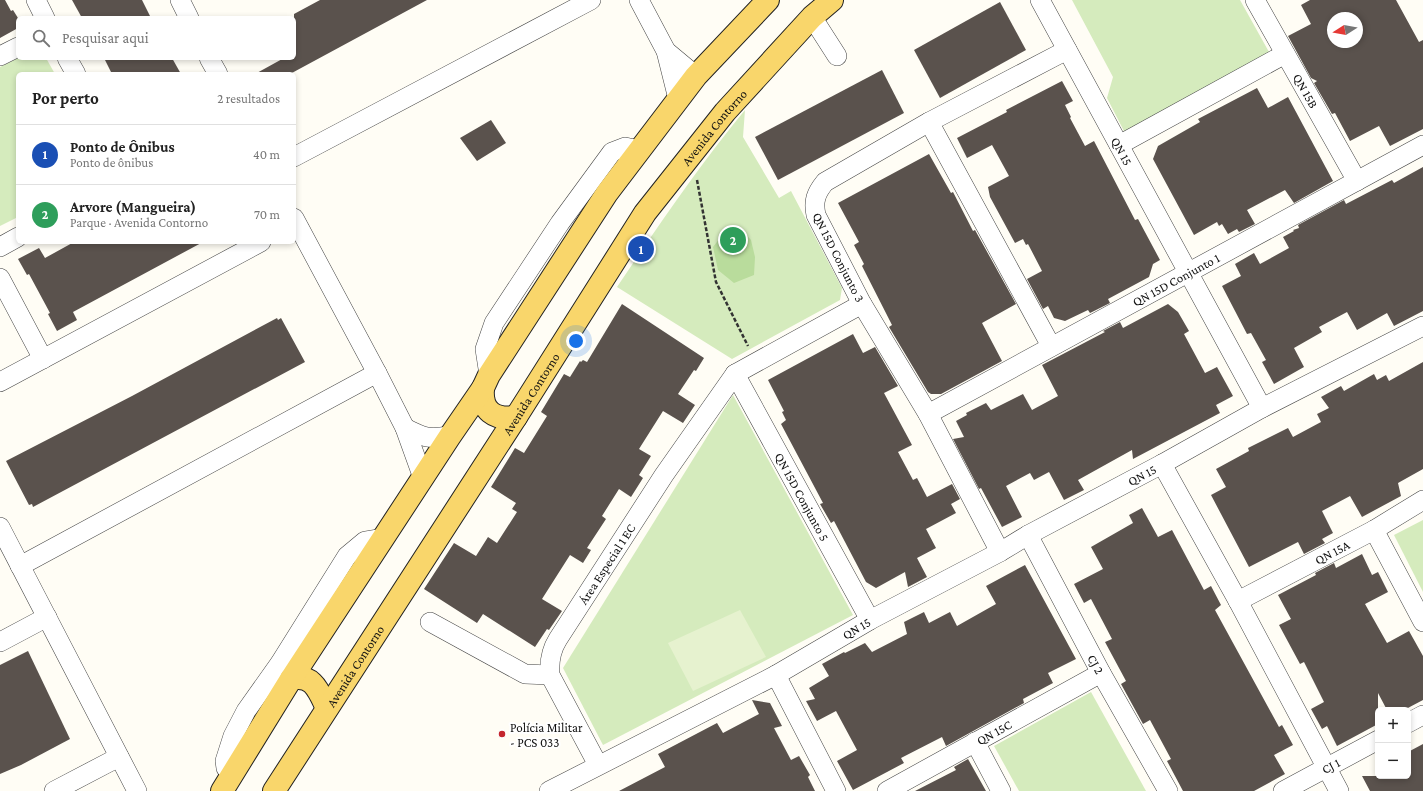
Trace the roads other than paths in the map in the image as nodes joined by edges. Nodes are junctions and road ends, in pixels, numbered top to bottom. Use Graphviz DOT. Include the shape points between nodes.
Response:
graph roads {
  1 [pos="36,0"];
  2 [pos="180,0"];
  3 [pos="591,0"];
  4 [pos="640,0"];
  5 [pos="768,0"];
  6 [pos="832,0"];
  7 [pos="1040,0"];
  8 [pos="1255,0"];
  9 [pos="44,16"];
  10 [pos="188,16"];
  11 [pos="812,17"];
  12 [pos="16,48"];
  13 [pos="1067,50"];
  14 [pos="666,51"];
  15 [pos="1285,54"];
  16 [pos="0,56"];
  17 [pos="837,56"];
  18 [pos="68,60"];
  19 [pos="211,60"];
  20 [pos="75,72"];
  21 [pos="217,72"];
  22 [pos="696,76"];
  23 [pos="678,99"];
  24 [pos="929,122"];
  25 [pos="1118,145"];
  26 [pos="1423,145"];
  27 [pos="296,156"];
  28 [pos="1357,181"];
  29 [pos="296,223"];
  30 [pos="16,238"];
  31 [pos="257,244"];
  32 [pos="0,247"];
  33 [pos="1188,274"];
  34 [pos="0,278"];
  35 [pos="862,304"];
  36 [pos="1423,326"];
  37 [pos="1051,346"];
  38 [pos="44,359"];
  39 [pos="377,373"];
  40 [pos="734,374"];
  41 [pos="0,382"];
  42 [pos="486,382"];
  43 [pos="1262,408"];
  44 [pos="928,414"];
  45 [pos="516,417"];
  46 [pos="404,428"];
  47 [pos="450,436"];
  48 [pos="1162,464"];
  49 [pos="423,478"];
  50 [pos="1423,500"];
  51 [pos="0,527"];
  52 [pos="1374,530"];
  53 [pos="1028,535"];
  54 [pos="383,538"];
  55 [pos="1000,552"];
  56 [pos="20,566"];
  57 [pos="1238,601"];
  58 [pos="47,617"];
  59 [pos="870,620"];
  60 [pos="430,622"];
  61 [pos="1423,622"];
  62 [pos="0,642"];
  63 [pos="1101,673"];
  64 [pos="550,675"];
  65 [pos="776,675"];
  66 [pos="292,679"];
  67 [pos="327,708"];
  68 [pos="1423,714"];
  69 [pos="1411,721"];
  70 [pos="974,742"];
  71 [pos="1375,742"];
  72 [pos="119,757"];
  73 [pos="598,765"];
  74 [pos="1326,769"];
  75 [pos="233,772"];
  76 [pos="54,791"];
  77 [pos="137,791"];
  78 [pos="222,791"];
  79 [pos="274,791"];
  80 [pos="549,791"];
  81 [pos="836,791"];
  82 [pos="887,791"];
  83 [pos="1001,791"];
  84 [pos="1168,791"];
  85 [pos="1284,791"];
  86 [pos="1339,791"];
  1 -- 9 [label="street"];
  2 -- 10 [label="street"];
  3 -- 27 [label="street"];
  4 -- 14 [label="street"];
  5 -- 22 [label="main road"];
  6 -- 11 [label="main road, Avenida Contorno"];
  7 -- 13 [label="street, QN 15"];
  8 -- 15 [label="street, QN 15B"];
  11 -- 17 [label="street"];
  11 -- 45 [label="main road, Avenida Contorno" via="725,112 645,213"];
  12 -- 16 [label="street"];
  13 -- 24 [label="street, QN 15D Conjunto 3"];
  13 -- 25 [label="street, QN 15"];
  14 -- 22 [label="street"];
  14 -- 23 [label="street"];
  15 -- 25 [label="street"];
  15 -- 28 [label="street, QN 15B"];
  18 -- 20 [label="street"];
  19 -- 21 [label="street"];
  22 -- 23 [label="main road"];
  23 -- 42 [label="main road" via="607,192"];
  24 -- 35 [label="street, QN 15D Conjunto 3" via="825,182 815,198 816,215"];
  24 -- 37 [label="street"];
  25 -- 33 [label="street, QN 15"];
  26 -- 28 [label="street, QN 15D Conjunto 1"];
  28 -- 33 [label="street, QN 15D Conjunto 1"];
  29 -- 39 [label="street"];
  30 -- 32 [label="street"];
  31 -- 38 [label="street"];
  33 -- 37 [label="street, QN 15D Conjunto 1"];
  33 -- 43 [label="street, QN 15"];
  34 -- 38 [label="street"];
  35 -- 40 [label="street"];
  35 -- 44 [label="street, QN 15D Conjunto 3"];
  36 -- 43 [label="street, QN 15"];
  37 -- 44 [label="street, QN 15D Conjunto 1"];
  38 -- 41 [label="street"];
  39 -- 46 [label="street"];
  39 -- 56 [label="street"];
  40 -- 59 [label="street, QN 15D Conjunto 5"];
  40 -- 64 [label="street, Área Especial 1 EC" via="664,475 553,647 549,665"];
  42 -- 45 [label="main road" via="483,402 489,411 499,417"];
  42 -- 47 [label="main road"];
  43 -- 48 [label="street, QN 15"];
  44 -- 55 [label="street, QN 15D Conjunto 3"];
  45 -- 67 [label="main road, Avenida Contorno"];
  46 -- 47 [label="street" via="422,437"];
  46 -- 49 [label="street"];
  47 -- 49 [label="main road"];
  48 -- 53 [label="street, QN 15"];
  48 -- 57 [label="street"];
  49 -- 54 [label="main road"];
  50 -- 52 [label="street, QN 15A"];
  51 -- 56 [label="street"];
  52 -- 57 [label="street, QN 15A"];
  52 -- 61 [label="street"];
  53 -- 55 [label="street, QN 15"];
  53 -- 63 [label="street, CJ 2"];
  54 -- 66 [label="main road"];
  54 -- 75 [label="street" via="365,541 347,556 280,663 246,711 233,736 225,761 226,768"];
  55 -- 59 [label="street, QN 15"];
  56 -- 58 [label="street"];
  57 -- 74 [label="street"];
  58 -- 62 [label="street"];
  58 -- 72 [label="street"];
  59 -- 65 [label="street, QN 15"];
  60 -- 64 [label="street" via="524,674"];
  63 -- 70 [label="street, QN 15C"];
  63 -- 84 [label="street, CJ 2"];
  64 -- 73 [label="street"];
  65 -- 73 [label="street, QN 15"];
  65 -- 81 [label="street"];
  66 -- 67 [label="main road" via="299,677 312,682"];
  66 -- 75 [label="main road"];
  67 -- 79 [label="main road, Avenida Contorno"];
  68 -- 69 [label="street"];
  70 -- 82 [label="street, QN 15C"];
  70 -- 83 [label="street"];
  71 -- 74 [label="street, CJ 1"];
  72 -- 76 [label="street"];
  72 -- 77 [label="street"];
  73 -- 80 [label="street, QN 15"];
  74 -- 85 [label="street, CJ 1"];
  74 -- 86 [label="street"];
  75 -- 78 [label="main road"];
}
